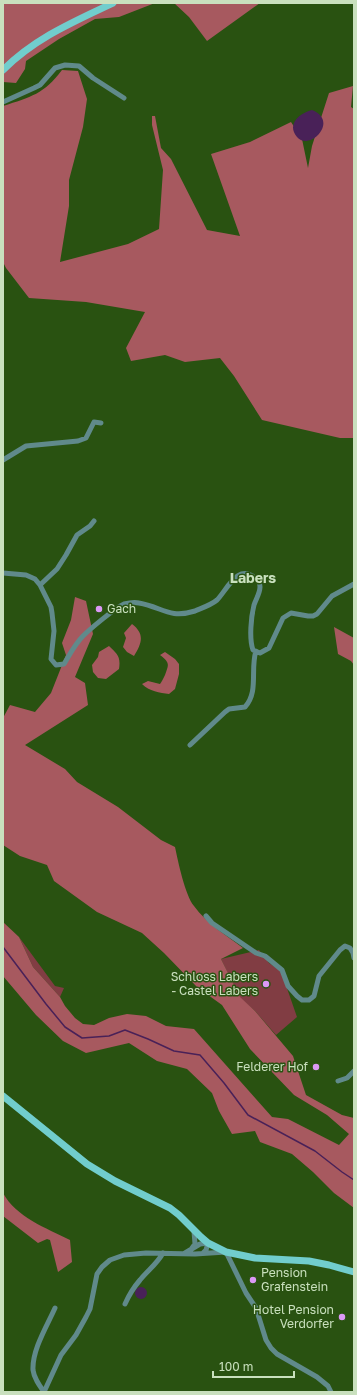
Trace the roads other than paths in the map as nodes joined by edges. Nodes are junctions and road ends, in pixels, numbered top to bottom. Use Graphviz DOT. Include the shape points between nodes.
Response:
graph roads {
  1 [pos="113,3"];
  2 [pos="3,70"];
  3 [pos="124,98"];
  4 [pos="3,102"];
  5 [pos="101,422"];
  6 [pos="3,460"];
  7 [pos="94,521"];
  8 [pos="3,573"];
  9 [pos="354,584"];
  10 [pos="40,585"];
  11 [pos="256,651"];
  12 [pos="190,745"];
  13 [pos="206,916"];
  14 [pos="354,958"];
  15 [pos="354,1071"];
  16 [pos="338,1081"];
  17 [pos="3,1096"];
  18 [pos="194,1230"];
  19 [pos="208,1243"];
  20 [pos="190,1250"];
  21 [pos="226,1252"];
  22 [pos="163,1253"];
  23 [pos="184,1253"];
  24 [pos="203,1253"];
  25 [pos="354,1272"];
  26 [pos="125,1304"];
  27 [pos="55,1308"];
  28 [pos="44,1392"];
  29 [pos="331,1392"];
  1 -- 2 [label="main road" via="36,42 16,56"];
  3 -- 4 [label="street" via="79,66 65,65 55,68 40,85"];
  5 -- 6 [label="street" via="94,422 84,440 26,446"];
  7 -- 10 [label="street" via="77,535 57,569"];
  8 -- 10 [label="street" via="26,575"];
  9 -- 11 [label="street" via="332,596 313,616 291,614 283,618 269,648 260,653"];
  10 -- 11 [label="street" via="51,607 54,631 51,659 56,665 64,664 83,636 117,608 137,602 166,613 177,614 203,608 216,600 232,580 244,574 259,583 251,642"];
  11 -- 12 [label="street" via="253,659 254,686 248,704 245,707 229,709"];
  13 -- 14 [label="street" via="212,923 279,967 288,986 302,1000 309,1000 314,996 319,976 340,950 345,946 350,948"];
  15 -- 16 [label="street" via="347,1078"];
  17 -- 18 [label="main road" via="87,1164 170,1208"];
  18 -- 19 [label="main road"];
  18 -- 20 [label="street" via="195,1244"];
  19 -- 20 [label="street"];
  19 -- 21 [label="main road"];
  19 -- 24 [label="street"];
  20 -- 23 [label="street"];
  21 -- 24 [label="street"];
  21 -- 25 [label="main road" via="255,1258 309,1261"];
  21 -- 29 [label="street" via="256,1308 271,1348 323,1381"];
  22 -- 23 [label="street"];
  22 -- 26 [label="street" via="160,1260 140,1280"];
  22 -- 28 [label="street" via="124,1255 104,1264 96,1279 86,1317 61,1355"];
  23 -- 24 [label="street"];
  27 -- 28 [label="street" via="39,1342 33,1369"];
}
